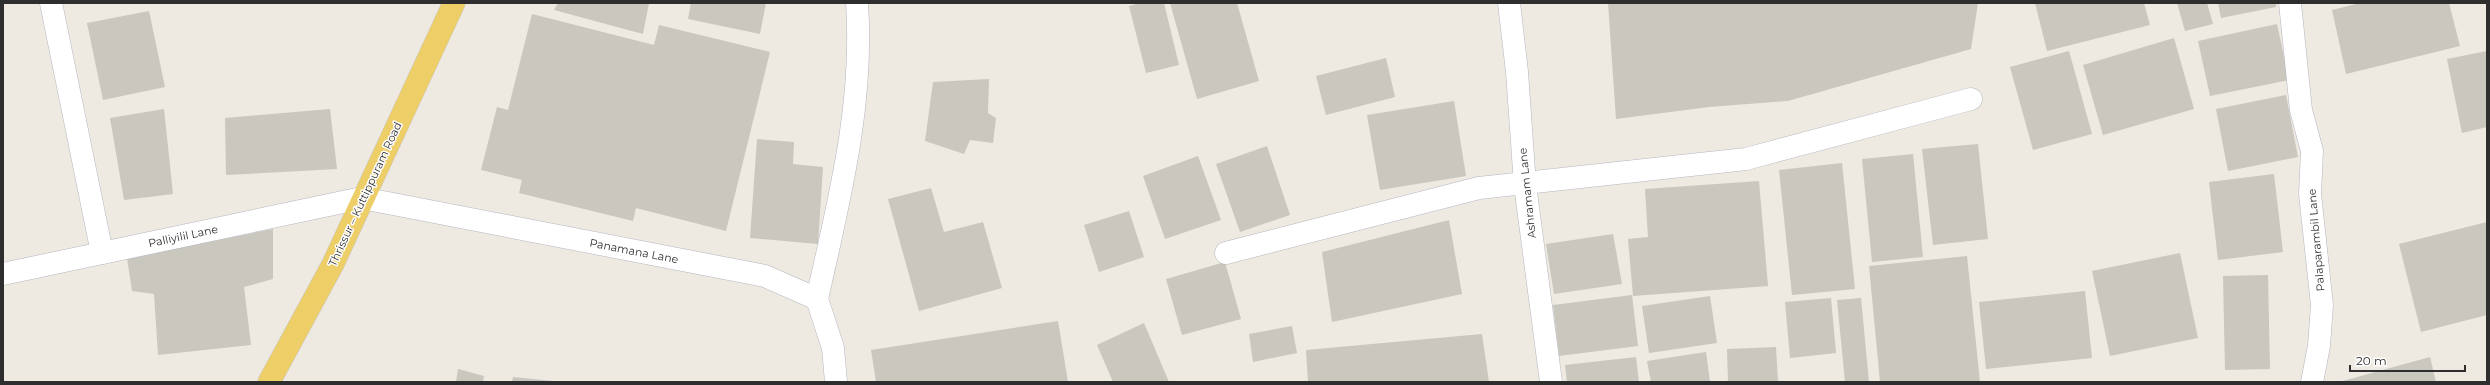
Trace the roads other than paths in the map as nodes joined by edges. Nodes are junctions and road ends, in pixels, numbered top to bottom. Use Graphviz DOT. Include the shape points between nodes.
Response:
graph roads {
  1 [pos="50,3"];
  2 [pos="454,3"];
  3 [pos="857,3"];
  4 [pos="1509,3"];
  5 [pos="2290,3"];
  6 [pos="1971,99"];
  7 [pos="1525,185"];
  8 [pos="362,198"];
  9 [pos="102,253"];
  10 [pos="1226,253"];
  11 [pos="3,274"];
  12 [pos="817,299"];
  13 [pos="269,382"];
  14 [pos="836,382"];
  15 [pos="1551,382"];
  16 [pos="2312,382"];
  1 -- 9 [label="street"];
  2 -- 8 [label="main road, Thrissur – Kuttippuram Road"];
  3 -- 12 [label="street" via="859,82 845,174"];
  4 -- 7 [label="street, Ashramam Lane"];
  5 -- 16 [label="street, Palaparambil Lane" via="2301,110 2312,151 2310,194 2322,305 2319,346"];
  6 -- 7 [label="street" via="1746,159"];
  7 -- 10 [label="street" via="1479,188"];
  7 -- 15 [label="street, Ashramam Lane"];
  8 -- 9 [label="street, Palliyilil Lane"];
  8 -- 12 [label="street, Panamana Lane" via="765,276"];
  8 -- 13 [label="main road, Thrissur – Kuttippuram Road" via="332,264"];
  9 -- 11 [label="street, Palliyilil Lane"];
  12 -- 14 [label="street" via="833,348"];
}
